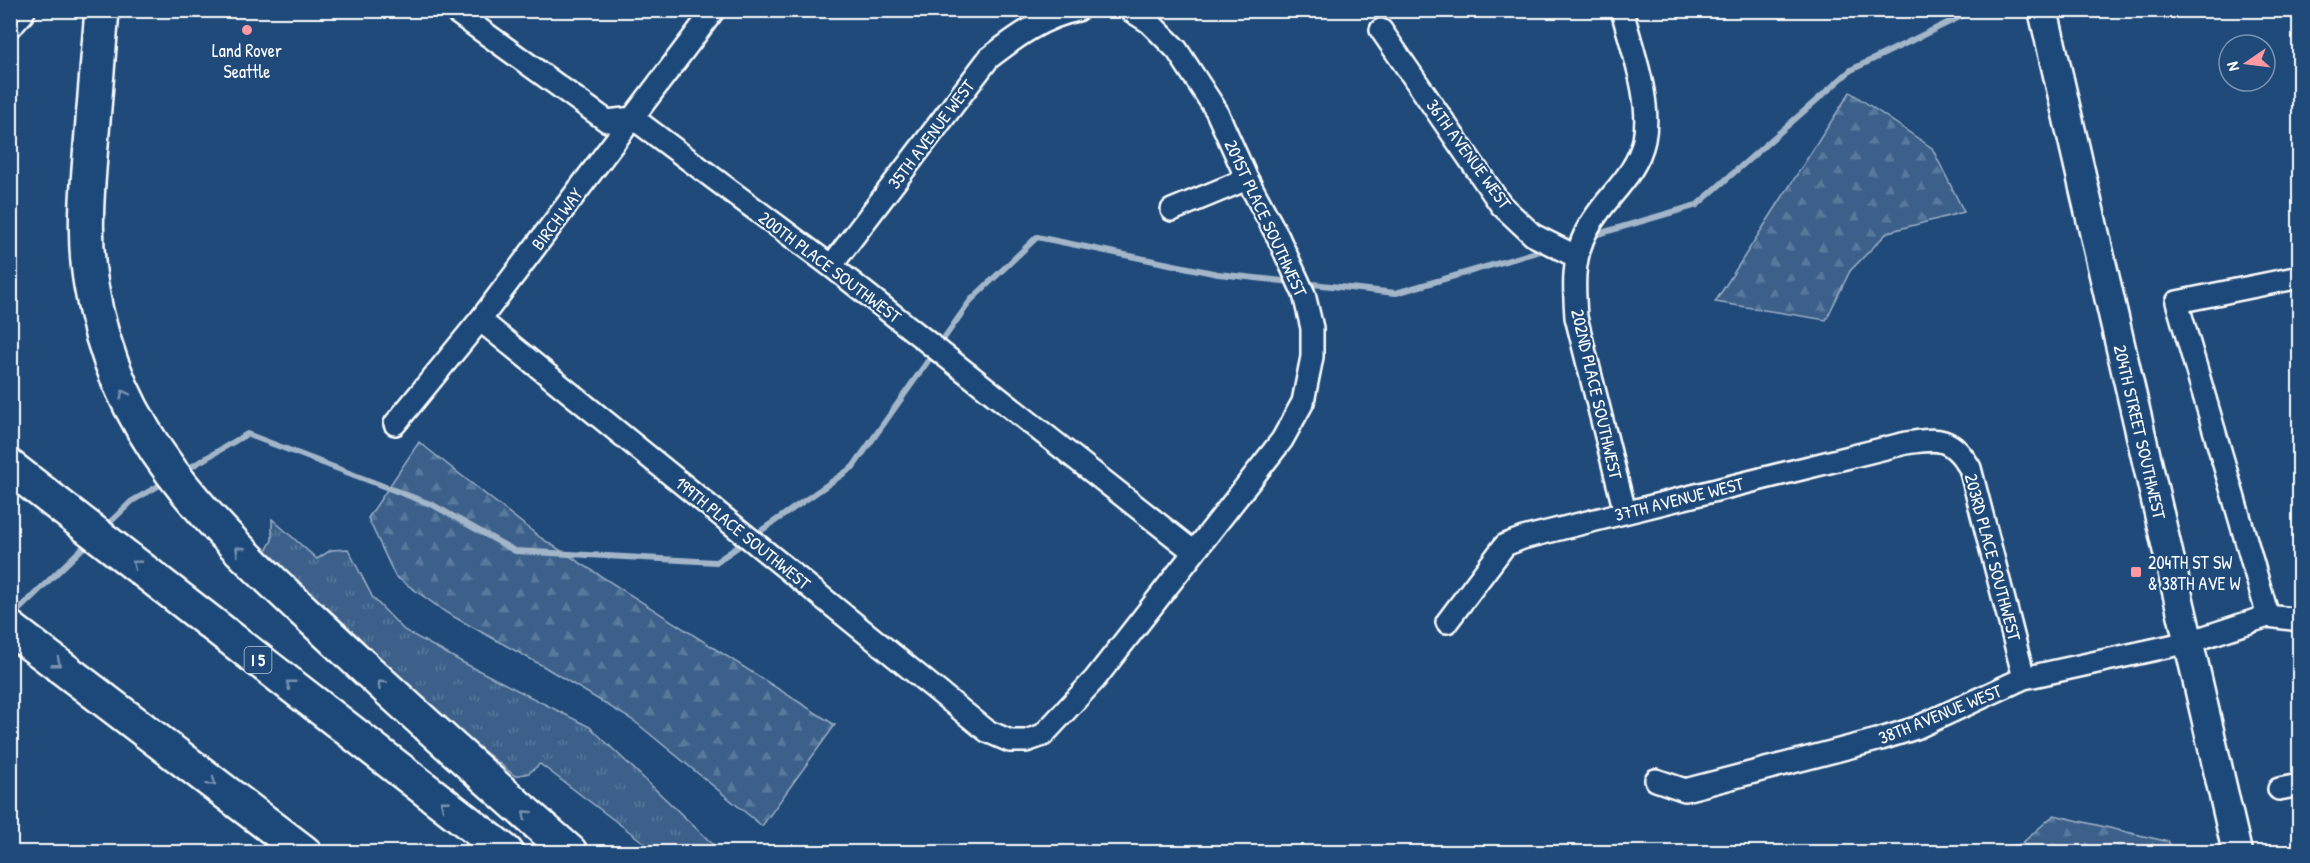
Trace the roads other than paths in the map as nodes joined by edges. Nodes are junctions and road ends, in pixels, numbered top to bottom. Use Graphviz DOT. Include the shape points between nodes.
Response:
graph roads {
  1 [pos="18,10"];
  2 [pos="102,10"];
  3 [pos="453,10"];
  4 [pos="714,10"];
  5 [pos="1078,10"];
  6 [pos="1130,10"];
  7 [pos="1622,10"];
  8 [pos="2043,10"];
  9 [pos="10,19"];
  10 [pos="1382,30"];
  11 [pos="633,118"];
  12 [pos="1247,179"];
  13 [pos="1172,210"];
  14 [pos="1577,257"];
  15 [pos="831,266"];
  16 [pos="2300,277"];
  17 [pos="480,320"];
  18 [pos="395,424"];
  19 [pos="1948,442"];
  20 [pos="10,467"];
  21 [pos="1625,512"];
  22 [pos="1194,552"];
  23 [pos="2268,616"];
  24 [pos="2300,620"];
  25 [pos="1447,622"];
  26 [pos="10,628"];
  27 [pos="2189,642"];
  28 [pos="2024,678"];
  29 [pos="1010,741"];
  30 [pos="1656,780"];
  31 [pos="2300,785"];
  32 [pos="2279,789"];
  33 [pos="303,852"];
  34 [pos="506,852"];
  35 [pos="570,852"];
  36 [pos="2237,852"];
  1 -- 9 [label="highway"];
  35 -- 2 [label="highway, one-way" via="436,735 234,546 152,446 122,392 102,337 91,285 87,195"];
  3 -- 11 [label="street" via="607,121"];
  4 -- 11 [label="street, BIRCH WAY"];
  5 -- 15 [label="street, 35TH AVENUE WEST" via="1047,20 1014,38 989,58"];
  6 -- 12 [label="street, 201ST PLACE SOUTHWEST" via="1149,22 1177,50 1216,111"];
  7 -- 14 [label="street, 202ND PLACE SOUTHWEST" via="1646,110 1644,141 1635,165 1586,231"];
  8 -- 27 [label="street, 204TH STREET SOUTHWEST"];
  10 -- 14 [label="street, 36TH AVENUE WEST" via="1501,205 1533,235"];
  11 -- 15 [label="street, 200TH PLACE SOUTHWEST"];
  11 -- 17 [label="street, BIRCH WAY"];
  12 -- 13 [label="street"];
  12 -- 22 [label="street, 201ST PLACE SOUTHWEST" via="1304,294 1312,328 1312,357 1303,402 1282,440"];
  14 -- 21 [label="street, 202ND PLACE SOUTHWEST" via="1576,317"];
  15 -- 22 [label="street, 200TH PLACE SOUTHWEST"];
  16 -- 23 [label="street" via="2177,302"];
  17 -- 18 [label="street, BIRCH WAY"];
  17 -- 29 [label="street, 199TH PLACE SOUTHWEST" via="987,730"];
  19 -- 21 [label="street, 37TH AVENUE WEST" via="1928,439 1906,443"];
  19 -- 28 [label="street, 203RD PLACE SOUTHWEST" via="1961,453 1977,488"];
  34 -- 20 [label="highway, I 5, one-way"];
  21 -- 25 [label="street, 37TH AVENUE WEST" via="1505,545"];
  22 -- 29 [label="street, 201ST PLACE SOUTHWEST" via="1095,679 1043,735"];
  23 -- 24 [label="street"];
  23 -- 27 [label="street, 38TH AVENUE WEST"];
  26 -- 33 [label="highway, one-way"];
  27 -- 28 [label="street, 38TH AVENUE WEST"];
  27 -- 36 [label="street, 204TH STREET SOUTHWEST"];
  28 -- 30 [label="street, 38TH AVENUE WEST" via="1916,728 1881,739 1685,790"];
  31 -- 32 [label="street"];
}
